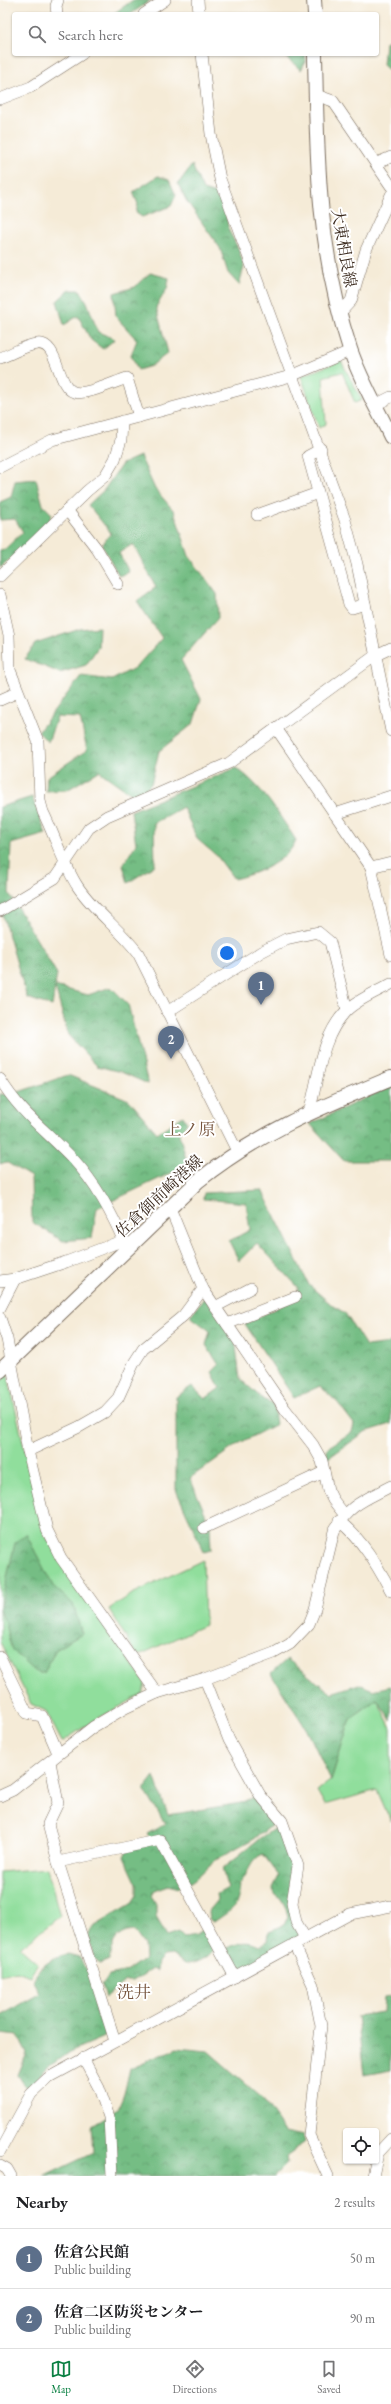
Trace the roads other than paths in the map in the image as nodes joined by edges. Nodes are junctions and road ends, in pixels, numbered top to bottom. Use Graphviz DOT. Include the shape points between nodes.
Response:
graph roads {
  1 [pos="58,0"];
  2 [pos="165,0"];
  3 [pos="198,0"];
  4 [pos="314,0"];
  5 [pos="56,12"];
  6 [pos="147,12"];
  7 [pos="199,12"];
  8 [pos="315,12"];
  9 [pos="76,56"];
  10 [pos="202,56"];
  11 [pos="315,56"];
  12 [pos="316,95"];
  13 [pos="0,98"];
  14 [pos="391,157"];
  15 [pos="377,163"];
  16 [pos="391,186"];
  17 [pos="391,195"];
  18 [pos="339,314"];
  19 [pos="350,351"];
  20 [pos="1,356"];
  21 [pos="291,376"];
  22 [pos="391,397"];
  23 [pos="376,405"];
  24 [pos="139,417"];
  25 [pos="122,422"];
  26 [pos="391,437"];
  27 [pos="321,449"];
  28 [pos="0,466"];
  29 [pos="318,493"];
  30 [pos="67,510"];
  31 [pos="257,515"];
  32 [pos="0,576"];
  33 [pos="118,584"];
  34 [pos="0,595"];
  35 [pos="365,604"];
  36 [pos="391,648"];
  37 [pos="376,655"];
  38 [pos="18,692"];
  39 [pos="0,700"];
  40 [pos="276,728"];
  41 [pos="391,731"];
  42 [pos="391,796"];
  43 [pos="335,814"];
  44 [pos="391,862"];
  45 [pos="66,863"];
  46 [pos="371,867"];
  47 [pos="0,911"];
  48 [pos="391,955"];
  49 [pos="390,985"];
  50 [pos="391,997"];
  51 [pos="347,1010"];
  52 [pos="167,1012"];
  53 [pos="391,1078"];
  54 [pos="0,1079"];
  55 [pos="309,1112"];
  56 [pos="237,1151"];
  57 [pos="170,1208"];
  58 [pos="125,1244"];
  59 [pos="15,1279"];
  60 [pos="0,1281"];
  61 [pos="251,1288"];
  62 [pos="203,1289"];
  63 [pos="294,1297"];
  64 [pos="215,1307"];
  65 [pos="0,1308"];
  66 [pos="0,1318"];
  67 [pos="227,1324"];
  68 [pos="5,1367"];
  69 [pos="28,1451"];
  70 [pos="324,1472"];
  71 [pos="391,1486"];
  72 [pos="342,1517"];
  73 [pos="204,1528"];
  74 [pos="391,1591"];
  75 [pos="0,1658"];
  76 [pos="205,1680"];
  77 [pos="157,1693"];
  78 [pos="58,1753"];
  79 [pos="50,1762"];
  80 [pos="0,1796"];
  81 [pos="58,1862"];
  82 [pos="391,1906"];
  83 [pos="305,1938"];
  84 [pos="294,1944"];
  85 [pos="235,1977"];
  86 [pos="115,2040"];
  87 [pos="83,2058"];
  88 [pos="391,2139"];
  89 [pos="0,2151"];
  90 [pos="0,2165"];
  91 [pos="11,2176"];
  92 [pos="112,2176"];
  93 [pos="328,2176"];
  94 [pos="373,2176"];
  1 -- 5 [label="street"];
  2 -- 6 [label="street"];
  3 -- 7 [label="street"];
  4 -- 8 [label="main road"];
  9 -- 13 [label="street" via="31,86"];
  10 -- 21 [label="street" via="211,134 220,179"];
  11 -- 12 [label="main road, 大東相良線"];
  12 -- 15 [label="street" via="333,101"];
  12 -- 18 [label="main road, 大東相良線" via="319,207 326,256"];
  14 -- 15 [label="street"];
  15 -- 16 [label="street"];
  17 -- 18 [label="street" via="366,250 351,301"];
  18 -- 19 [label="main road, 大東相良線"];
  19 -- 21 [label="street"];
  19 -- 23 [label="main road, 大東相良線"];
  20 -- 24 [label="street" via="44,344 50,349 66,387 73,392 84,392 126,378"];
  21 -- 24 [label="street"];
  21 -- 27 [label="street"];
  22 -- 23 [label="street"];
  23 -- 26 [label="main road, 大東相良線"];
  24 -- 25 [label="street"];
  25 -- 28 [label="street" via="52,440"];
  25 -- 30 [label="street" via="121,440 115,459 105,476"];
  27 -- 29 [label="street" via="308,456"];
  27 -- 35 [label="street" via="345,520"];
  29 -- 31 [label="street"];
  29 -- 35 [label="street" via="349,604 352,608"];
  30 -- 32 [label="street"];
  30 -- 33 [label="street" via="97,549"];
  34 -- 38 [label="street" via="9,636 10,670"];
  35 -- 37 [label="street"];
  36 -- 37 [label="street"];
  37 -- 40 [label="street"];
  37 -- 41 [label="street"];
  38 -- 39 [label="street"];
  38 -- 45 [label="street" via="38,742 40,801"];
  40 -- 43 [label="street"];
  40 -- 45 [label="street" via="230,763 107,816 89,828"];
  42 -- 43 [label="street"];
  43 -- 46 [label="street"];
  44 -- 46 [label="street"];
  45 -- 47 [label="street" via="55,878"];
  45 -- 52 [label="street" via="77,886 138,953"];
  46 -- 48 [label="street"];
  49 -- 50 [label="street"];
  49 -- 51 [label="street"];
  51 -- 52 [label="street" via="330,942 318,932 286,939 261,952"];
  51 -- 55 [label="street" via="324,1046"];
  52 -- 56 [label="street"];
  53 -- 55 [label="main road, 佐倉御前崎港線"];
  54 -- 58 [label="street" via="16,1104 74,1160 98,1191"];
  55 -- 56 [label="main road, 佐倉御前崎港線"];
  56 -- 57 [label="main road, 佐倉御前崎港線" via="198,1180"];
  57 -- 58 [label="main road, 佐倉御前崎港線"];
  57 -- 62 [label="street"];
  58 -- 59 [label="street"];
  58 -- 68 [label="main road, 佐倉御前崎港線"];
  59 -- 60 [label="street"];
  59 -- 65 [label="street"];
  61 -- 64 [label="street"];
  62 -- 64 [label="street"];
  62 -- 69 [label="street" via="183,1316 143,1349 118,1398 105,1412 80,1427"];
  63 -- 67 [label="street"];
  64 -- 67 [label="street"];
  66 -- 68 [label="street" via="7,1339"];
  67 -- 70 [label="street" via="284,1409 313,1445 322,1461"];
  68 -- 69 [label="street"];
  69 -- 77 [label="street" via="47,1530 61,1558"];
  70 -- 72 [label="street" via="330,1495"];
  70 -- 73 [label="street"];
  71 -- 72 [label="street" via="349,1508"];
  72 -- 74 [label="street" via="378,1567"];
  72 -- 76 [label="street" via="334,1531 309,1624 290,1644 274,1653"];
  75 -- 78 [label="street" via="27,1713 42,1716"];
  76 -- 77 [label="street"];
  76 -- 83 [label="street" via="229,1740 260,1795 282,1821 298,1866 292,1903 296,1922"];
  77 -- 78 [label="street" via="94,1727"];
  78 -- 79 [label="street"];
  79 -- 80 [label="street" via="13,1790"];
  79 -- 81 [label="street" via="58,1803 48,1824"];
  81 -- 85 [label="street" via="160,1840"];
  81 -- 86 [label="street"];
  82 -- 83 [label="street" via="350,1914"];
  83 -- 84 [label="street"];
  84 -- 85 [label="street"];
  84 -- 93 [label="street" via="312,1985 321,2026 310,2135"];
  85 -- 86 [label="street"];
  86 -- 87 [label="street"];
  87 -- 89 [label="street" via="40,2084 30,2094"];
  87 -- 92 [label="street" via="100,2088 109,2117"];
  88 -- 94 [label="street" via="378,2153"];
  90 -- 91 [label="street" via="8,2169"];
}
